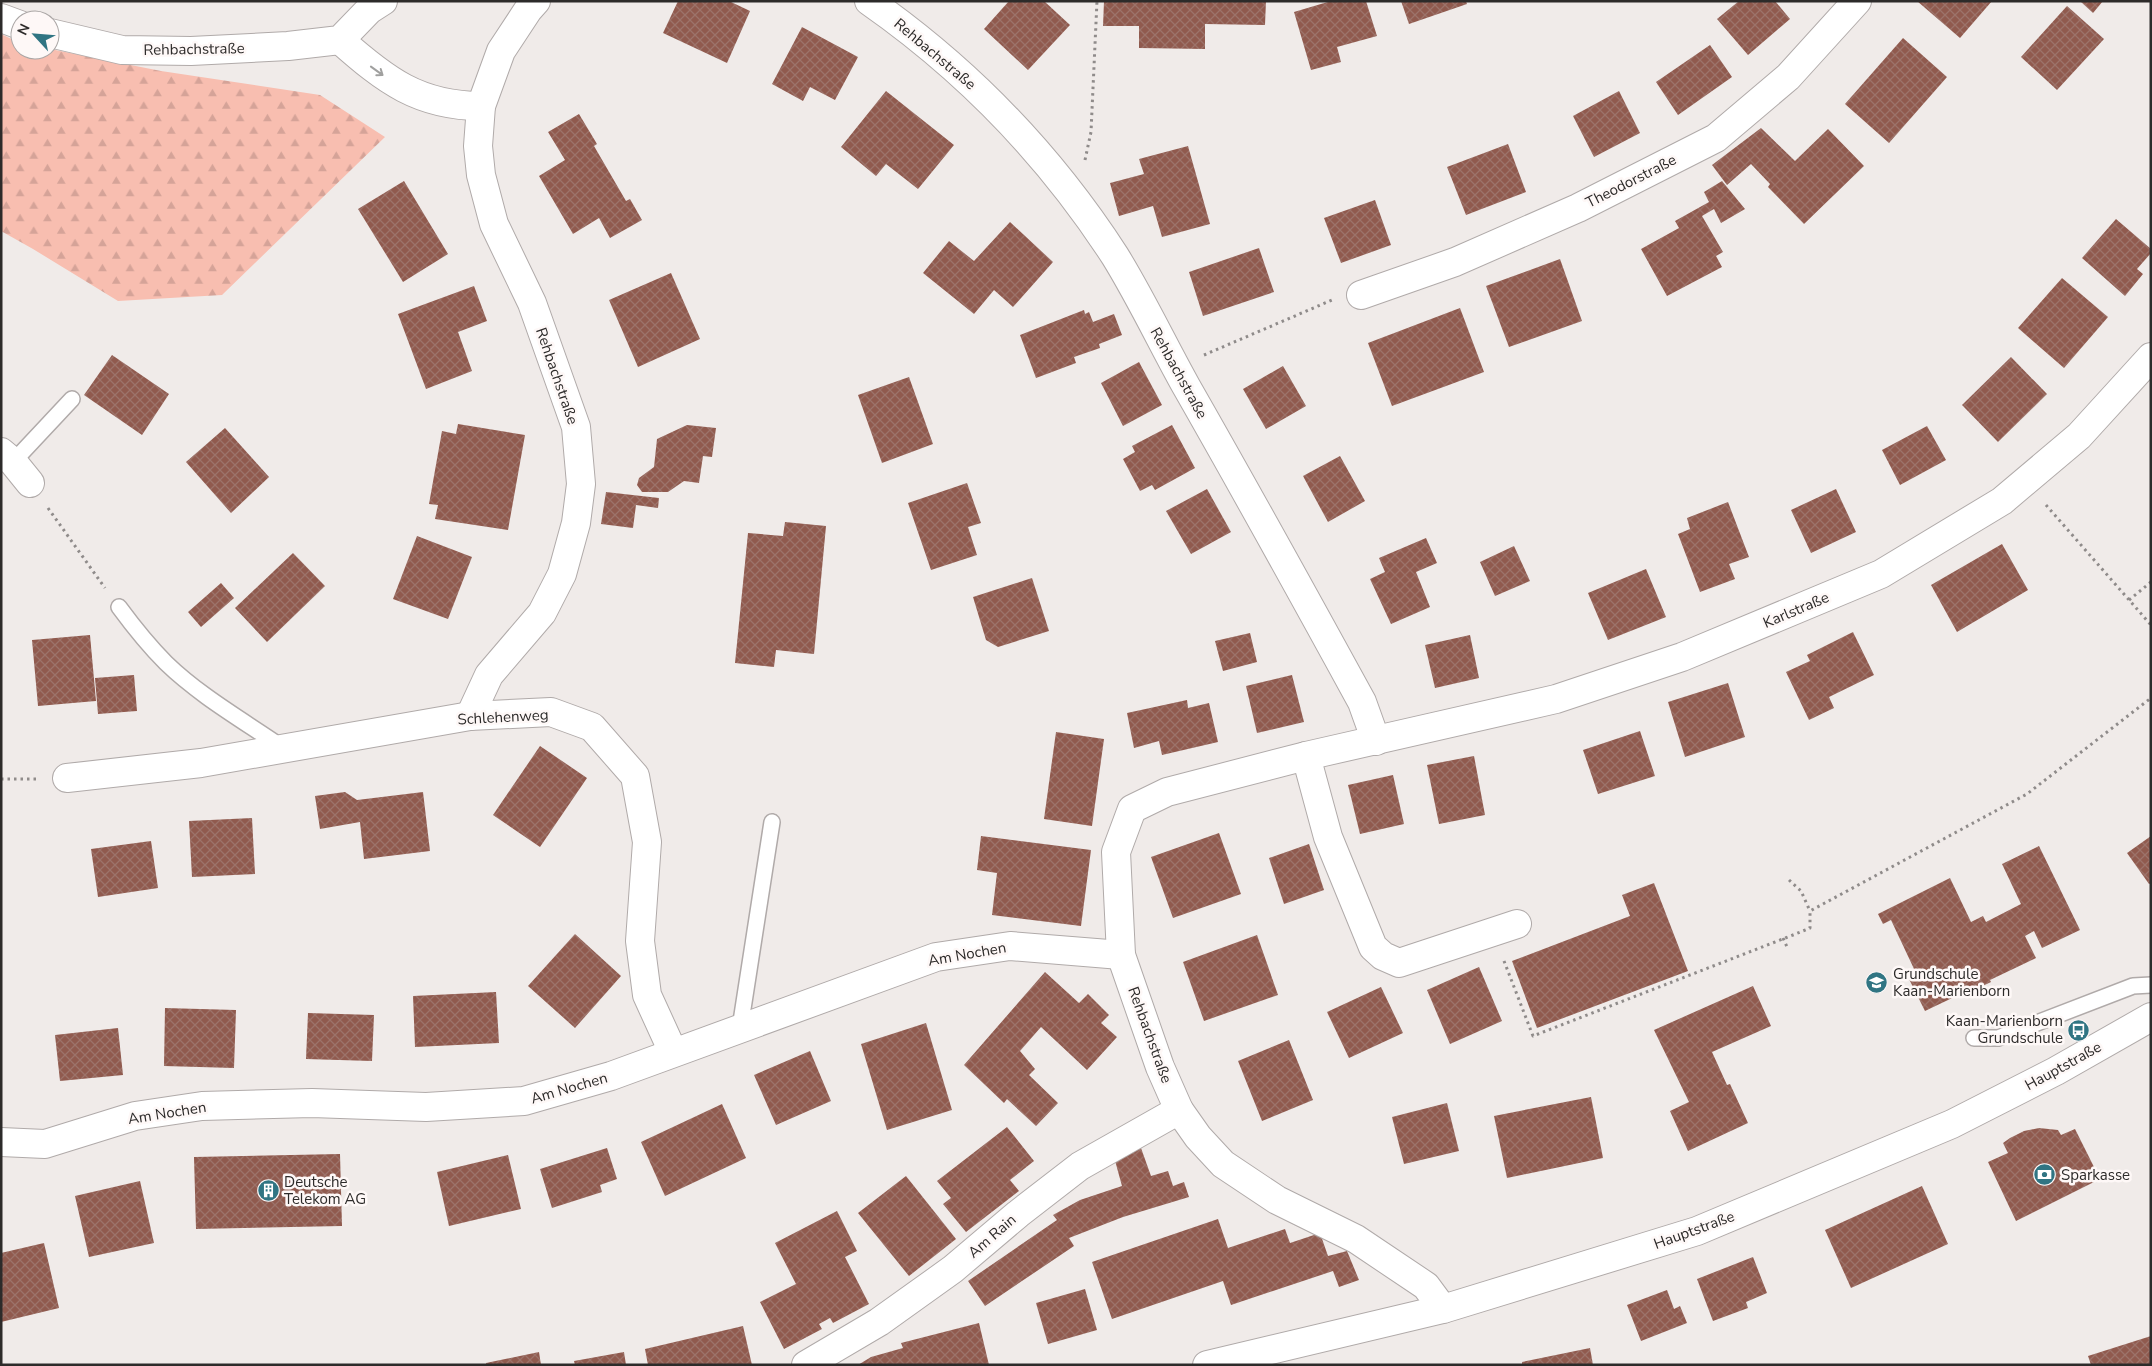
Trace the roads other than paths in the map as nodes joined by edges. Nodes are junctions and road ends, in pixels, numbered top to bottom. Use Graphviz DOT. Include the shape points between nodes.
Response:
graph roads {
  1 [pos="383,1"];
  2 [pos="869,1"];
  3 [pos="1857,1"];
  4 [pos="525,4"];
  5 [pos="60,35"];
  6 [pos="340,40"];
  7 [pos="481,106"];
  8 [pos="1362,295"];
  9 [pos="2151,357"];
  10 [pos="72,400"];
  11 [pos="7,457"];
  12 [pos="30,483"];
  13 [pos="119,607"];
  14 [pos="470,716"];
  15 [pos="1376,741"];
  16 [pos="284,749"];
  17 [pos="1306,756"];
  18 [pos="67,778"];
  19 [pos="772,822"];
  20 [pos="1504,928"];
  21 [pos="1121,955"];
  22 [pos="2151,985"];
  23 [pos="2151,1017"];
  24 [pos="740,1028"];
  25 [pos="1974,1038"];
  26 [pos="673,1052"];
  27 [pos="1179,1110"];
  28 [pos="1,1142"];
  29 [pos="1442,1309"];
  30 [pos="806,1365"];
  31 [pos="1207,1365"];
  1 -- 6 [label="street" via="369,10"];
  2 -- 15 [label="street, Rehbachstraße" via="947,60 1018,128 1077,200 1116,258 1357,693"];
  3 -- 8 [label="street, Theodorstraße" via="1788,77 1716,138 1578,208 1455,262"];
  4 -- 7 [label="street, Rehbachstraße" via="501,51"];
  5 -- 6 [label="street, Rehbachstraße" via="122,50 191,51"];
  6 -- 7 [label="street, one-way" via="366,63 416,94 457,106"];
  7 -- 14 [label="street, Rehbachstraße" via="478,146 481,175 494,224 532,303 576,427 581,484 576,522 562,574 542,614 489,675"];
  9 -- 15 [label="street, Karlstraße" via="2079,436 2002,501 1881,574 1682,657 1556,699"];
  10 -- 11 [label="lane"];
  11 -- 12 [label="street"];
  13 -- 16 [label="lane" via="166,664"];
  14 -- 16 [label="street, Schlehenweg"];
  14 -- 26 [label="street, Schlehenweg" via="551,712 592,727 635,776 647,842 640,941 647,995"];
  15 -- 17 [label="street, Rehbachstraße"];
  16 -- 18 [label="street, Schlehenweg" via="201,763"];
  17 -- 20 [label="street" via="1328,837 1373,947 1383,956 1399,963"];
  17 -- 21 [label="street, Rehbachstraße" via="1167,792 1132,809 1116,852"];
  19 -- 24 [label="lane"];
  21 -- 24 [label="street, Am Nochen" via="1010,946 936,956"];
  21 -- 27 [label="street, Rehbachstraße" via="1160,1067"];
  22 -- 25 [label="lane" via="2133,986 1998,1038"];
  23 -- 29 [label="street, Hauptstraße" via="2056,1072 1952,1124 1698,1231"];
  24 -- 26 [label="street, Am Nochen"];
  26 -- 28 [label="street, Am Nochen" via="611,1076 524,1101 426,1107 312,1103 202,1106 135,1116 46,1144"];
  27 -- 29 [label="street, Rehbachstraße" via="1222,1164 1277,1200 1364,1244 1426,1286"];
  27 -- 30 [label="street, Am Rain" via="1080,1166 953,1269 879,1322"];
  29 -- 31 [label="street, Hauptstraße"];
}
